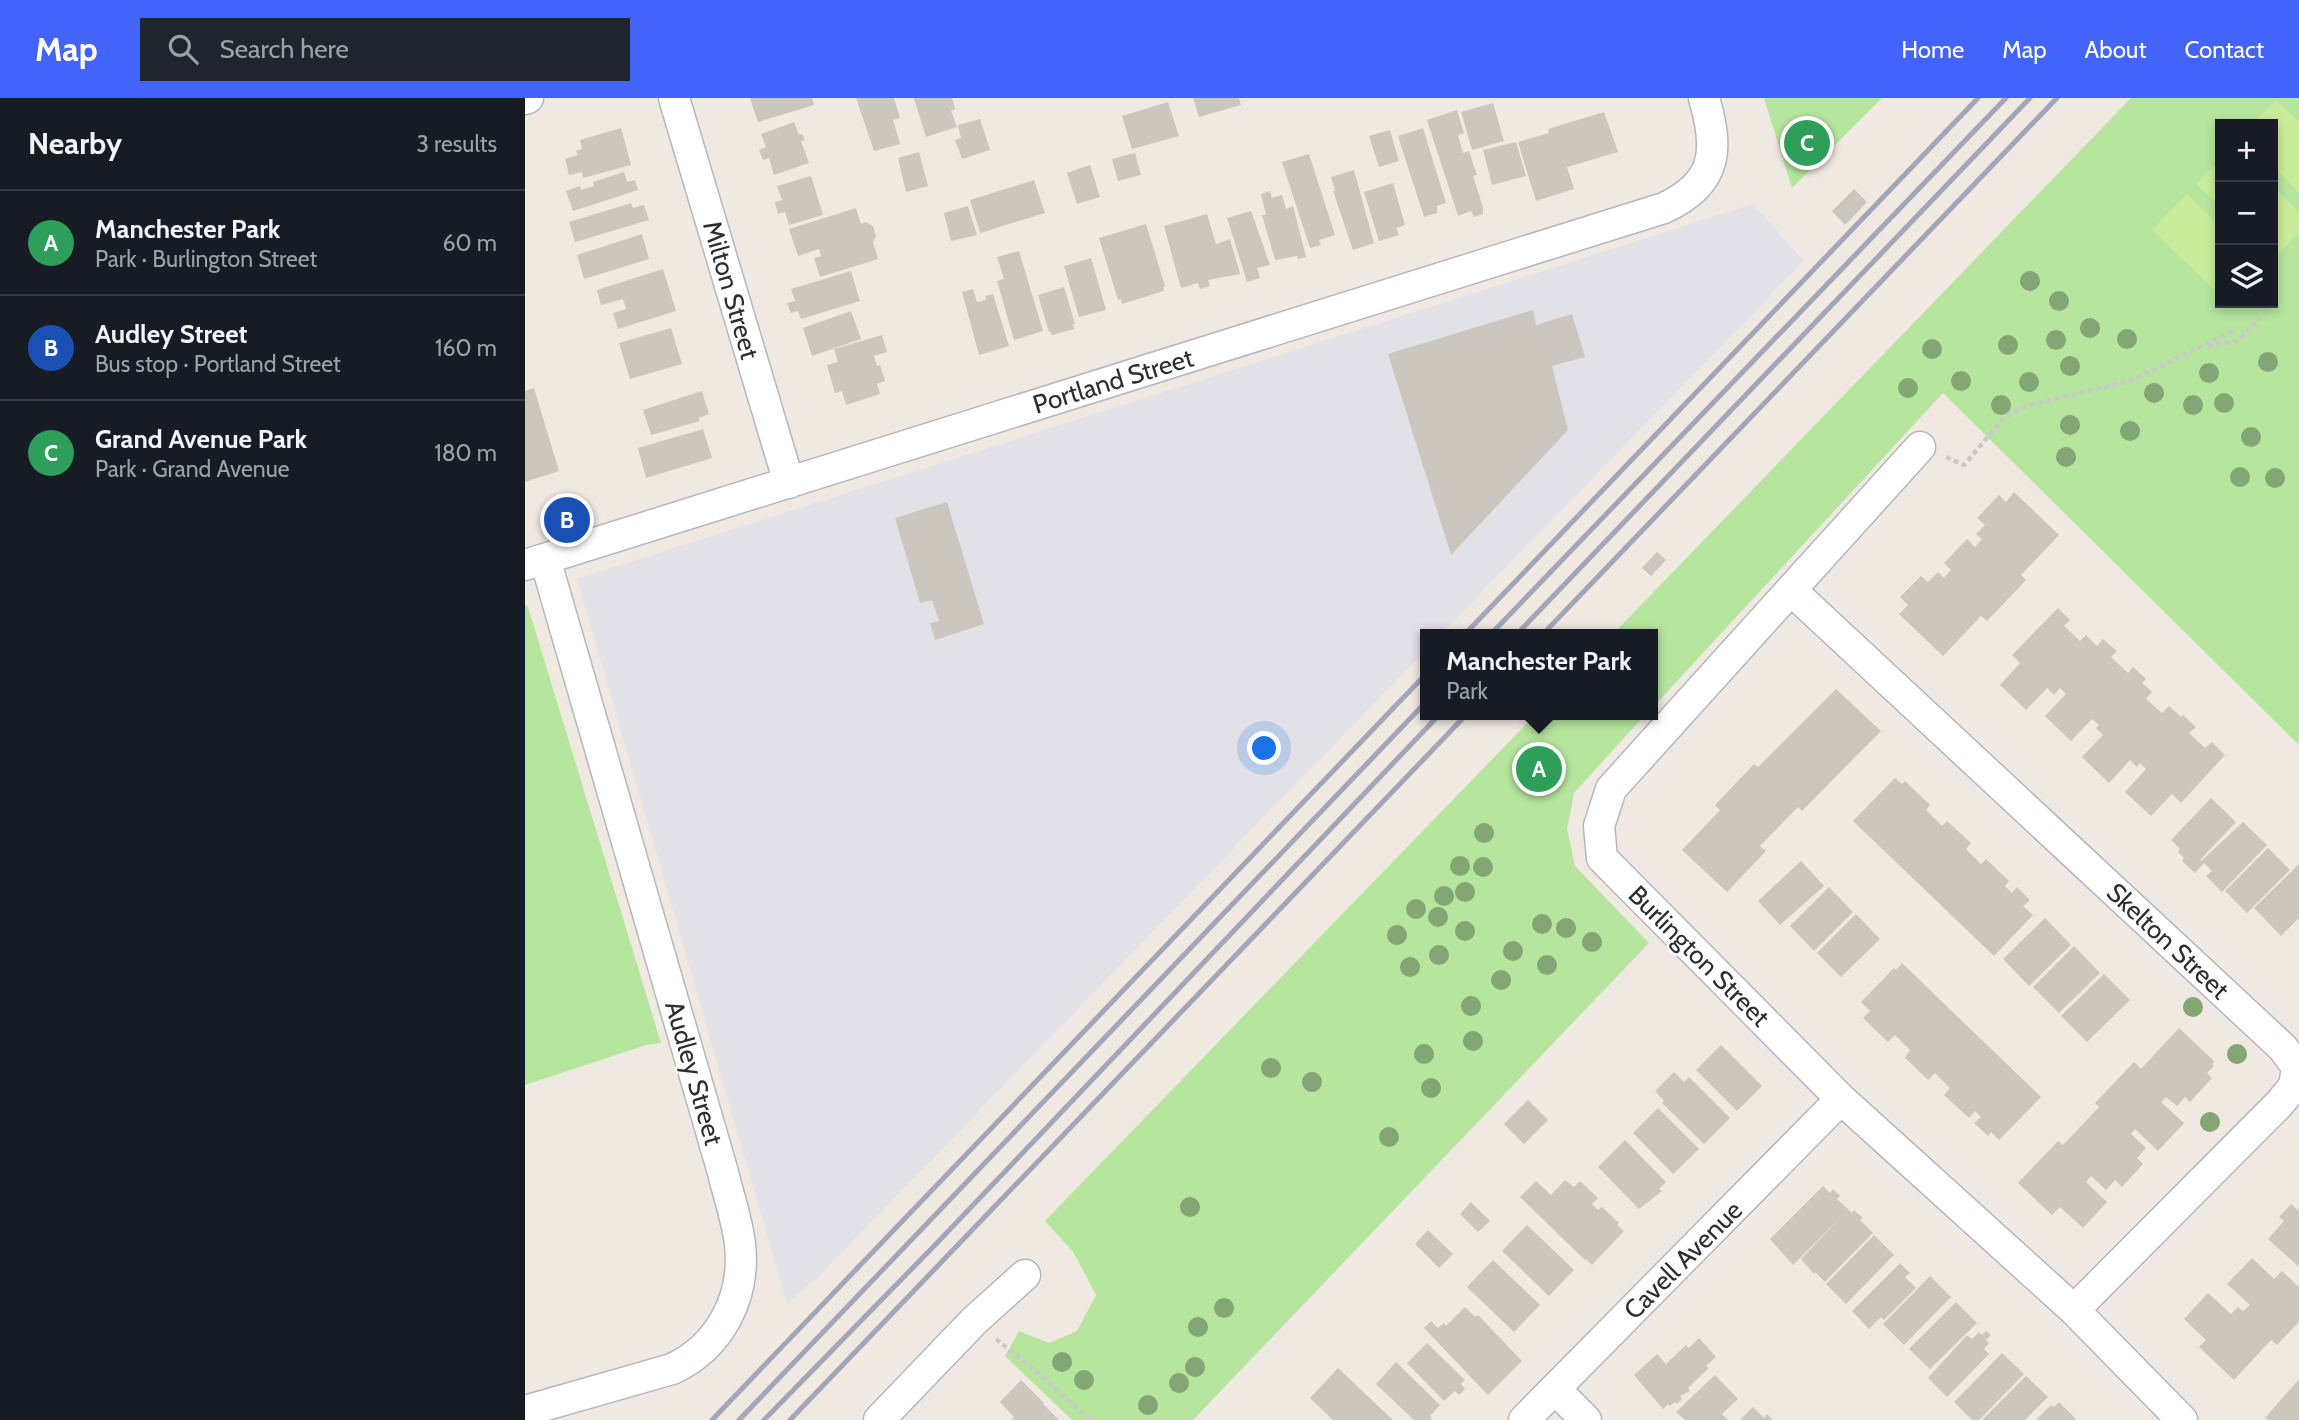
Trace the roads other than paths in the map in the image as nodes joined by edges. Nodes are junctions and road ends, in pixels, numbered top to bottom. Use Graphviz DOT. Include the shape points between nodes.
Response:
graph roads {
  1 [pos="674,98"];
  2 [pos="1704,98"];
  3 [pos="1920,447"];
  4 [pos="789,482"];
  5 [pos="535,562"];
  6 [pos="1792,591"];
  7 [pos="1841,1099"];
  8 [pos="1025,1275"];
  9 [pos="2074,1310"];
  10 [pos="1555,1389"];
  11 [pos="525,1411"];
  12 [pos="879,1420"];
  13 [pos="1524,1420"];
  14 [pos="1586,1420"];
  15 [pos="2182,1420"];
  1 -- 4 [label="street, Milton Street"];
  2 -- 4 [label="street, Portland Street" via="1712,124 1712,157 1697,187 1674,203"];
  3 -- 6 [label="street, Burlington Street"];
  4 -- 5 [label="street, Portland Street"];
  5 -- 11 [label="street, Audley Street" via="722,1169 739,1236 741,1267 728,1317 699,1353 672,1369"];
  6 -- 7 [label="street, Burlington Street" via="1611,789 1599,826 1602,858"];
  6 -- 9 [label="street, Skelton Street" via="2283,1048 2297,1068 2294,1086 2279,1104"];
  7 -- 9 [label="street, Burlington Street"];
  7 -- 10 [label="street, Cavell Avenue"];
  8 -- 12 [label="street"];
  9 -- 15 [label="street, Burlington Street"];
  10 -- 13 [label="street, Cavell Avenue"];
  10 -- 14 [label="street"];
}
